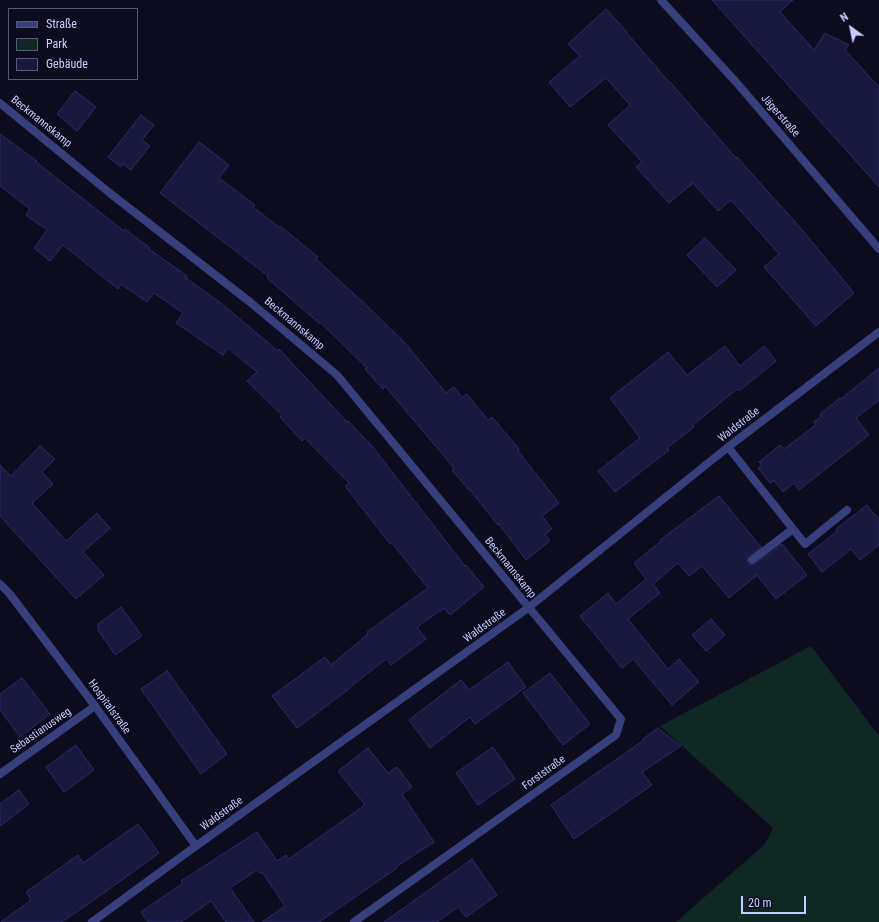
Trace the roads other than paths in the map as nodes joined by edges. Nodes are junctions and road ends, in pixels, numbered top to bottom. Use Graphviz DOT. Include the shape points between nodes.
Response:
graph roads {
  1 [pos="661,0"];
  2 [pos="0,103"];
  3 [pos="879,249"];
  4 [pos="879,332"];
  5 [pos="728,447"];
  6 [pos="847,510"];
  7 [pos="793,529"];
  8 [pos="752,560"];
  9 [pos="0,584"];
  10 [pos="528,608"];
  11 [pos="95,706"];
  12 [pos="0,774"];
  13 [pos="196,846"];
  14 [pos="92,922"];
  15 [pos="354,922"];
  1 -- 3 [label="street, Jägerstraße" via="736,82"];
  2 -- 10 [label="street, Beckmannskamp" via="111,194 250,302 336,375"];
  4 -- 5 [label="street, Waldstraße"];
  5 -- 7 [label="street"];
  5 -- 10 [label="street, Waldstraße"];
  6 -- 7 [label="street" via="805,544"];
  7 -- 8 [label="street"];
  9 -- 11 [label="street, Hospitalstraße"];
  10 -- 13 [label="street, Waldstraße"];
  10 -- 15 [label="street, Forststraße" via="621,719 616,735"];
  11 -- 12 [label="street, Sebastianusweg"];
  11 -- 13 [label="street, Hospitalstraße"];
  13 -- 14 [label="street, Waldstraße"];
}
